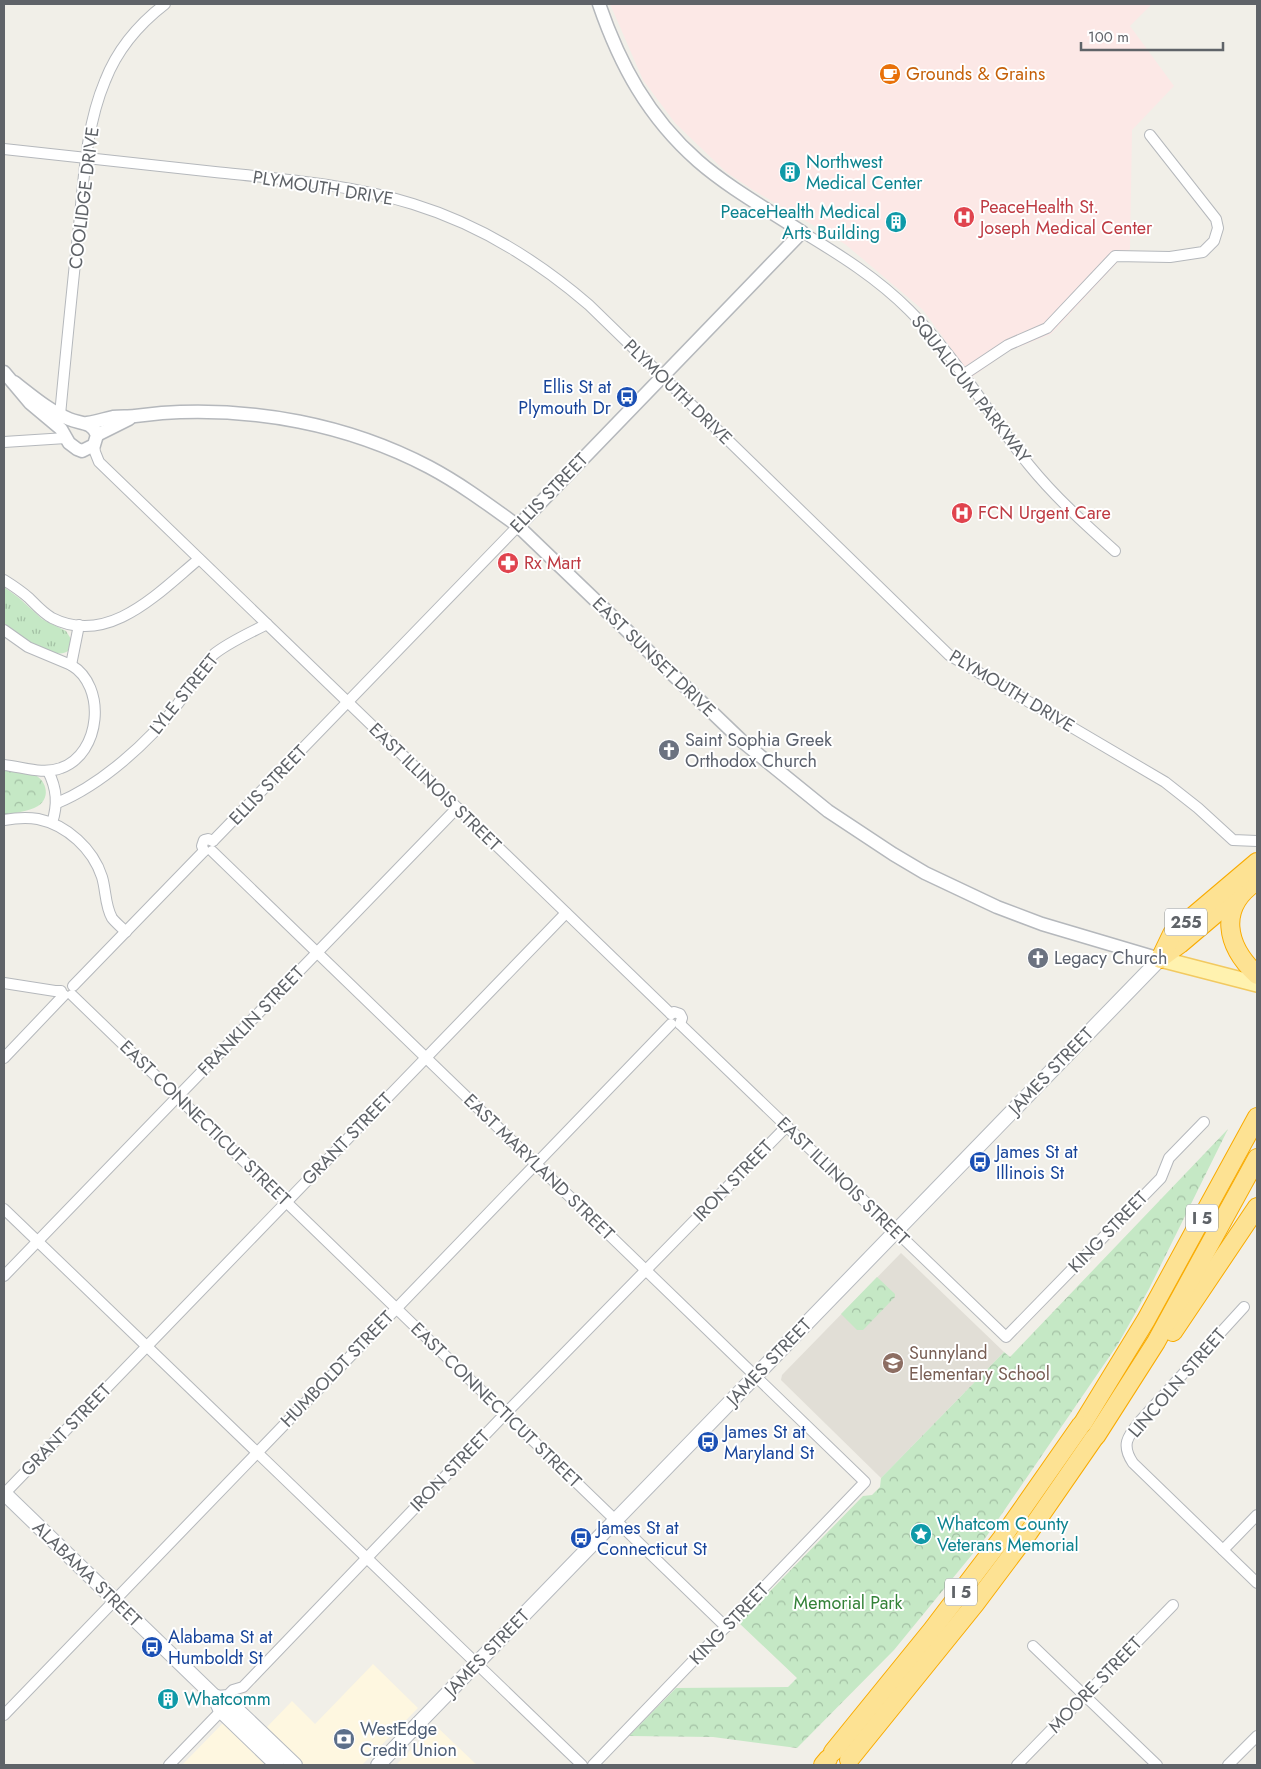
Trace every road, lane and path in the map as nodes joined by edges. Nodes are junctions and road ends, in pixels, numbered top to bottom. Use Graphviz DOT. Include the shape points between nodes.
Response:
graph roads {
  1 [pos="165,4"];
  2 [pos="599,4"];
  3 [pos="1150,135"];
  4 [pos="4,148"];
  5 [pos="86,157"];
  6 [pos="802,232"];
  7 [pos="4,372"];
  8 [pos="963,375"];
  9 [pos="662,376"];
  10 [pos="52,413"];
  11 [pos="136,416"];
  12 [pos="87,423"];
  13 [pos="66,438"];
  14 [pos="95,440"];
  15 [pos="4,442"];
  16 [pos="518,526"];
  17 [pos="1115,551"];
  18 [pos="199,559"];
  19 [pos="4,580"];
  20 [pos="267,624"];
  21 [pos="79,625"];
  22 [pos="4,630"];
  23 [pos="71,665"];
  24 [pos="347,702"];
  25 [pos="4,766"];
  26 [pos="48,771"];
  27 [pos="56,803"];
  28 [pos="457,808"];
  29 [pos="4,820"];
  30 [pos="52,824"];
  31 [pos="1257,841"];
  32 [pos="210,848"];
  33 [pos="1257,862"];
  34 [pos="1251,885"];
  35 [pos="566,913"];
  36 [pos="126,932"];
  37 [pos="317,952"];
  38 [pos="1160,959"];
  39 [pos="1257,976"];
  40 [pos="4,983"];
  41 [pos="1257,984"];
  42 [pos="68,992"];
  43 [pos="674,1020"];
  44 [pos="4,1058"];
  45 [pos="426,1058"];
  46 [pos="178,1097"];
  47 [pos="1257,1117"];
  48 [pos="1204,1122"];
  49 [pos="787,1126"];
  50 [pos="1257,1158"];
  51 [pos="536,1164"];
  52 [pos="286,1202"];
  53 [pos="1257,1207"];
  54 [pos="4,1209"];
  55 [pos="896,1231"];
  56 [pos="38,1242"];
  57 [pos="647,1271"];
  58 [pos="4,1276"];
  59 [pos="1244,1307"];
  60 [pos="396,1308"];
  61 [pos="1006,1338"];
  62 [pos="147,1346"];
  63 [pos="1142,1364"];
  64 [pos="755,1376"];
  65 [pos="506,1414"];
  66 [pos="257,1452"];
  67 [pos="865,1482"];
  68 [pos="4,1494"];
  69 [pos="1257,1516"];
  70 [pos="616,1520"];
  71 [pos="1224,1550"];
  72 [pos="366,1558"];
  73 [pos="1257,1583"];
  74 [pos="114,1600"];
  75 [pos="1173,1604"];
  76 [pos="726,1627"];
  77 [pos="1033,1646"];
  78 [pos="476,1664"];
  79 [pos="214,1696"];
  80 [pos="1084,1696"];
  81 [pos="221,1711"];
  82 [pos="4,1715"];
  83 [pos="1257,1736"];
  84 [pos="828,1759"];
  85 [pos="849,1760"];
  86 [pos="169,1765"];
  87 [pos="277,1765"];
  88 [pos="295,1765"];
  89 [pos="378,1765"];
  90 [pos="582,1765"];
  91 [pos="592,1765"];
  92 [pos="1017,1765"];
  93 [pos="1157,1765"];
  94 [pos="1228,1765"];
  1 -- 5 [label="street, COOLIDGE DRIVE" via="138,29 114,61 98,98"];
  2 -- 6 [label="street, SQUALICUM PARKWAY" via="629,75 672,135 708,170"];
  3 -- 8 [label="street" via="1216,219 1218,228 1214,241 1203,252 1170,257 1115,256 1047,328 1008,345"];
  4 -- 5 [label="street, PLYMOUTH DRIVE"];
  5 -- 9 [label="street, PLYMOUTH DRIVE" via="328,186 389,198 439,213 462,222 541,267 589,305"];
  5 -- 10 [label="street, COOLIDGE DRIVE" via="62,390"];
  6 -- 8 [label="street, SQUALICUM PARKWAY" via="865,273 897,299 921,322"];
  6 -- 9 [label="street, ELLIS STREET"];
  7 -- 10 [label="street" via="30,403"];
  8 -- 17 [label="street, SQUALICUM PARKWAY" via="1030,465 1065,504"];
  9 -- 16 [label="street, ELLIS STREET"];
  9 -- 31 [label="street, PLYMOUTH DRIVE" via="949,655 1165,782 1233,840"];
  10 -- 12 [label="street"];
  10 -- 13 [label="street"];
  11 -- 12 [label="street, EAST SUNSET DRIVE"];
  11 -- 14 [label="street"];
  11 -- 16 [label="street, EAST SUNSET DRIVE" via="240,413 337,430 430,468"];
  12 -- 14 [label="street" via="93,427"];
  13 -- 14 [label="street" via="77,450 86,450"];
  13 -- 15 [label="street"];
  14 -- 18 [label="street, EAST ILLINOIS STREET" via="99,462"];
  16 -- 24 [label="street, ELLIS STREET"];
  16 -- 38 [label="street, EAST SUNSET DRIVE" via="744,742 851,827 925,872 997,907 1042,924"];
  18 -- 20 [label="street, EAST ILLINOIS STREET"];
  18 -- 21 [label="street" via="159,593 123,617 97,626"];
  19 -- 21 [label="street" via="48,616"];
  20 -- 24 [label="street, EAST ILLINOIS STREET"];
  20 -- 27 [label="street, LYLE STREET" via="214,654 157,730 94,783"];
  21 -- 23 [label="street"];
  22 -- 23 [label="street" via="28,647"];
  23 -- 26 [label="street" via="89,686 94,722 88,744 79,757 63,768"];
  24 -- 28 [label="street, EAST ILLINOIS STREET"];
  24 -- 32 [label="street, ELLIS STREET"];
  25 -- 26 [label="street"];
  26 -- 27 [label="street" via="55,787"];
  27 -- 30 [label="street"];
  28 -- 35 [label="street, EAST ILLINOIS STREET"];
  28 -- 37 [label="street, FRANKLIN STREET"];
  29 -- 30 [label="street" via="32,818"];
  30 -- 36 [label="street" via="73,836 88,851 102,876 112,917"];
  32 -- 36 [label="street, ELLIS STREET"];
  32 -- 37 [label="street, EAST MARYLAND STREET"];
  33 -- 38 [label="highway, 255" via="1172,934"];
  34 -- 38 [label="highway"];
  34 -- 39 [label="highway" via="1232,913 1230,932 1237,951"];
  35 -- 43 [label="street, EAST ILLINOIS STREET"];
  35 -- 45 [label="street, GRANT STREET"];
  36 -- 42 [label="street, ELLIS STREET"];
  37 -- 45 [label="street, EAST MARYLAND STREET"];
  37 -- 46 [label="street, FRANKLIN STREET"];
  38 -- 41 [label="main road, EAST SUNSET DRIVE"];
  38 -- 55 [label="main road, JAMES STREET"];
  40 -- 42 [label="street"];
  42 -- 44 [label="street, ELLIS STREET"];
  42 -- 46 [label="street, EAST CONNECTICUT STREET"];
  43 -- 49 [label="street, EAST ILLINOIS STREET"];
  43 -- 51 [label="street, HUMBOLDT STREET"];
  45 -- 51 [label="street, EAST MARYLAND STREET"];
  45 -- 52 [label="street, GRANT STREET"];
  46 -- 52 [label="street, EAST CONNECTICUT STREET"];
  46 -- 56 [label="street, FRANKLIN STREET"];
  47 -- 84 [label="highway, I 5" via="1146,1320 1082,1424 996,1546"];
  48 -- 61 [label="street, KING STREET" via="1169,1158 1161,1178"];
  49 -- 55 [label="street, EAST ILLINOIS STREET"];
  49 -- 57 [label="street, IRON STREET"];
  50 -- 63 [label="highway, I 5"];
  51 -- 57 [label="street, EAST MARYLAND STREET"];
  51 -- 60 [label="street, HUMBOLDT STREET"];
  52 -- 60 [label="street, EAST CONNECTICUT STREET"];
  52 -- 62 [label="street, GRANT STREET"];
  53 -- 63 [label="highway" via="1162,1349"];
  54 -- 56 [label="street"];
  55 -- 61 [label="street, EAST ILLINOIS STREET"];
  55 -- 64 [label="main road, JAMES STREET"];
  56 -- 58 [label="street, FRANKLIN STREET"];
  56 -- 62 [label="street"];
  57 -- 64 [label="street, EAST MARYLAND STREET"];
  57 -- 65 [label="street, IRON STREET"];
  59 -- 71 [label="street, LINCOLN STREET" via="1128,1435 1126,1445 1133,1463"];
  60 -- 65 [label="street, EAST CONNECTICUT STREET"];
  60 -- 66 [label="street, HUMBOLDT STREET"];
  62 -- 66 [label="street"];
  62 -- 68 [label="street, GRANT STREET"];
  63 -- 85 [label="highway, I 5" via="1029,1532"];
  64 -- 67 [label="street, EAST MARYLAND STREET"];
  64 -- 70 [label="main road, JAMES STREET"];
  65 -- 70 [label="street, EAST CONNECTICUT STREET"];
  65 -- 72 [label="street, IRON STREET"];
  66 -- 72 [label="street"];
  66 -- 74 [label="street, HUMBOLDT STREET"];
  67 -- 76 [label="street, KING STREET"];
  68 -- 74 [label="main road, ALABAMA STREET"];
  69 -- 71 [label="street"];
  70 -- 76 [label="street, EAST CONNECTICUT STREET"];
  70 -- 78 [label="main road, JAMES STREET"];
  71 -- 73 [label="street"];
  72 -- 78 [label="street"];
  72 -- 79 [label="street, IRON STREET" via="243,1687 228,1695"];
  74 -- 79 [label="main road, ALABAMA STREET"];
  74 -- 82 [label="street, HUMBOLDT STREET"];
  75 -- 80 [label="street, MOORE STREET"];
  76 -- 91 [label="street, KING STREET"];
  77 -- 80 [label="street"];
  78 -- 89 [label="main road, JAMES STREET"];
  78 -- 90 [label="street"];
  79 -- 81 [label="main road, ALABAMA STREET"];
  79 -- 88 [label="main road, ALABAMA STREET" via="229,1702"];
  80 -- 92 [label="street, MOORE STREET"];
  80 -- 93 [label="street"];
  81 -- 86 [label="street"];
  81 -- 87 [label="main road, ALABAMA STREET"];
  83 -- 94 [label="street"];
}
